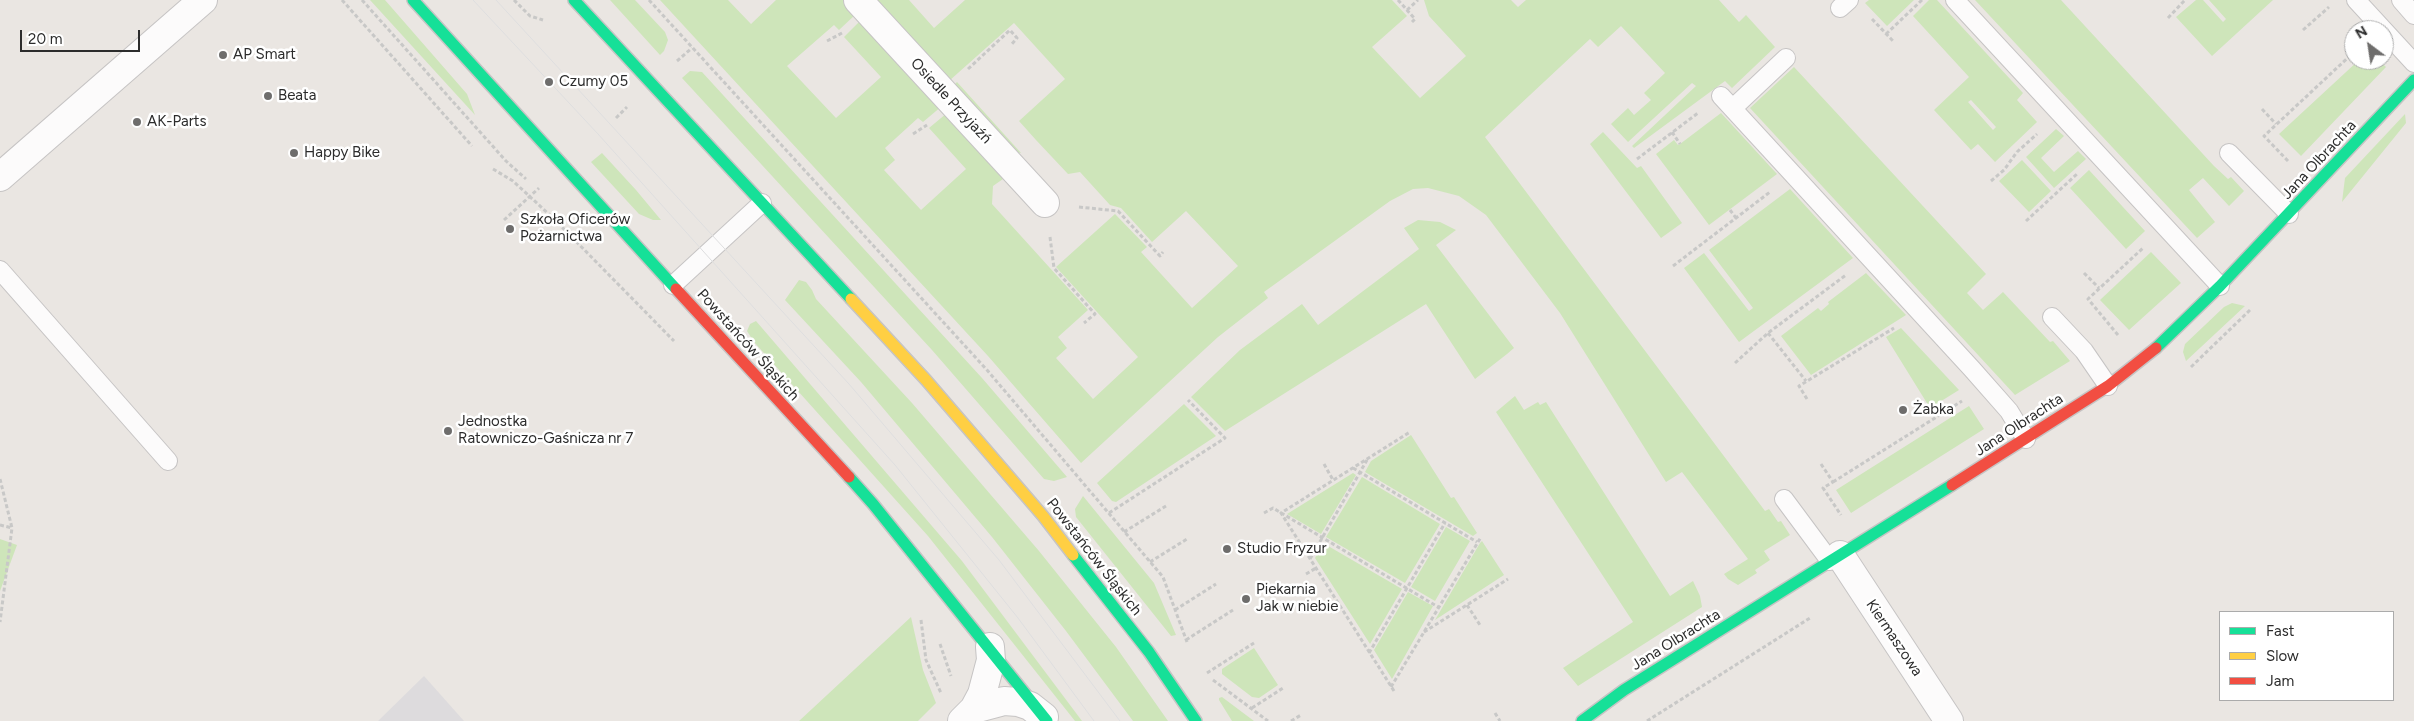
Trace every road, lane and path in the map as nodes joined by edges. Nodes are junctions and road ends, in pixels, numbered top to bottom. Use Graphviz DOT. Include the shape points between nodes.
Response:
graph roads {
  1 [pos="203,0"];
  2 [pos="342,0"];
  3 [pos="362,0"];
  4 [pos="414,0"];
  5 [pos="574,0"];
  6 [pos="649,0"];
  7 [pos="858,0"];
  8 [pos="1398,0"];
  9 [pos="1418,0"];
  10 [pos="1922,0"];
  11 [pos="1956,0"];
  12 [pos="2185,0"];
  13 [pos="2356,0"];
  14 [pos="2401,0"];
  15 [pos="2330,6"];
  16 [pos="1407,10"];
  17 [pos="1867,14"];
  18 [pos="2414,15"];
  19 [pos="2168,18"];
  20 [pos="1412,22"];
  21 [pos="2303,30"];
  22 [pos="1886,34"];
  23 [pos="1894,42"];
  24 [pos="1011,45"];
  25 [pos="1786,58"];
  26 [pos="2344,61"];
  27 [pos="2414,63"];
  28 [pos="2414,80"];
  29 [pos="942,91"];
  30 [pos="1727,102"];
  31 [pos="2262,109"];
  32 [pos="2060,113"];
  33 [pos="2276,124"];
  34 [pos="1672,132"];
  35 [pos="1680,144"];
  36 [pos="472,146"];
  37 [pos="2229,153"];
  38 [pos="2098,154"];
  39 [pos="1636,159"];
  40 [pos="506,161"];
  41 [pos="2291,164"];
  42 [pos="493,169"];
  43 [pos="1794,174"];
  44 [pos="0,177"];
  45 [pos="1991,182"];
  46 [pos="543,184"];
  47 [pos="530,196"];
  48 [pos="762,203"];
  49 [pos="1045,203"];
  50 [pos="1730,210"];
  51 [pos="2289,214"];
  52 [pos="1736,218"];
  53 [pos="504,220"];
  54 [pos="2026,221"];
  55 [pos="2166,227"];
  56 [pos="1163,252"];
  57 [pos="1870,258"];
  58 [pos="1674,266"];
  59 [pos="0,270"];
  60 [pos="2084,273"];
  61 [pos="674,285"];
  62 [pos="2220,286"];
  63 [pos="2099,288"];
  64 [pos="2250,310"];
  65 [pos="1920,312"];
  66 [pos="2052,317"];
  67 [pos="1084,323"];
  68 [pos="1768,333"];
  69 [pos="2118,336"];
  70 [pos="678,346"];
  71 [pos="1735,363"];
  72 [pos="2191,367"];
  73 [pos="1806,381"];
  74 [pos="1986,386"];
  75 [pos="2108,386"];
  76 [pos="1807,399"];
  77 [pos="1188,400"];
  78 [pos="1410,432"];
  79 [pos="2026,439"];
  80 [pos="1368,459"];
  81 [pos="168,461"];
  82 [pos="1324,464"];
  83 [pos="1821,464"];
  84 [pos="1353,468"];
  85 [pos="1360,472"];
  86 [pos="0,479"];
  87 [pos="1333,480"];
  88 [pos="1833,482"];
  89 [pos="1784,499"];
  90 [pos="1166,506"];
  91 [pos="1264,513"];
  92 [pos="1281,513"];
  93 [pos="1109,514"];
  94 [pos="1842,516"];
  95 [pos="1445,523"];
  96 [pos="0,525"];
  97 [pos="12,528"];
  98 [pos="1124,532"];
  99 [pos="1481,537"];
  100 [pos="1323,538"];
  101 [pos="1187,539"];
  102 [pos="1477,542"];
  103 [pos="1835,558"];
  104 [pos="1310,559"];
  105 [pos="1150,562"];
  106 [pos="1316,568"];
  107 [pos="1306,574"];
  108 [pos="1508,579"];
  109 [pos="1216,584"];
  110 [pos="1407,588"];
  111 [pos="1467,605"];
  112 [pos="1438,607"];
  113 [pos="1175,610"];
  114 [pos="1233,610"];
  115 [pos="920,617"];
  116 [pos="0,622"];
  117 [pos="1480,625"];
  118 [pos="1423,632"];
  119 [pos="939,637"];
  120 [pos="1186,640"];
  121 [pos="1254,642"];
  122 [pos="1188,646"];
  123 [pos="990,647"];
  124 [pos="1369,652"];
  125 [pos="1202,666"];
  126 [pos="1207,674"];
  127 [pos="955,683"];
  128 [pos="1391,687"];
  129 [pos="1283,688"];
  130 [pos="1394,691"];
  131 [pos="943,696"];
  132 [pos="1252,708"];
  133 [pos="1494,713"];
  134 [pos="1301,714"];
  135 [pos="968,715"];
  136 [pos="1046,719"];
  137 [pos="1196,721"];
  138 [pos="1268,721"];
  139 [pos="1291,721"];
  140 [pos="1500,721"];
  141 [pos="1582,721"];
  142 [pos="1949,721"];
  1 -- 44 [label="street"];
  2 -- 36 [label="path"];
  3 -- 40 [label="path"];
  4 -- 61 [label="main road, Powstańców Śląskich"];
  5 -- 48 [label="main road, Powstańców Śląskich"];
  6 -- 93 [label="path" via="988,370"];
  7 -- 29 [label="street, Osiedle Przyjaźń"];
  8 -- 16 [label="path"];
  9 -- 16 [label="path"];
  10 -- 22 [label="path"];
  11 -- 32 [label="lane"];
  12 -- 19 [label="path"];
  13 -- 27 [label="lane"];
  14 -- 18 [label="lane"];
  15 -- 21 [label="path"];
  16 -- 20 [label="path" via="1415,19"];
  17 -- 22 [label="path"];
  22 -- 23 [label="path"];
  24 -- 29 [label="path" via="1017,38 1010,30"];
  25 -- 30 [label="lane"];
  26 -- 33 [label="path"];
  28 -- 51 [label="main road, Jana Olbrachta"];
  29 -- 49 [label="street, Osiedle Przyjaźń"];
  30 -- 34 [label="path"];
  30 -- 43 [label="lane"];
  31 -- 33 [label="path"];
  32 -- 38 [label="lane"];
  32 -- 45 [label="path" via="2017,152"];
  33 -- 41 [label="path" via="2264,136"];
  34 -- 35 [label="path"];
  34 -- 39 [label="path"];
  37 -- 51 [label="lane"];
  38 -- 54 [label="path"];
  38 -- 55 [label="lane"];
  42 -- 47 [label="path"];
  43 -- 52 [label="path"];
  43 -- 57 [label="lane"];
  46 -- 47 [label="path"];
  47 -- 53 [label="path"];
  47 -- 70 [label="path"];
  48 -- 61 [label="lane"];
  48 -- 137 [label="main road, Powstańców Śląskich" via="926,380 1043,516 1149,652"];
  49 -- 56 [label="path" via="1118,211 1160,256"];
  49 -- 67 [label="path" via="1054,268 1095,314"];
  50 -- 52 [label="path"];
  51 -- 62 [label="main road, Jana Olbrachta"];
  52 -- 58 [label="path"];
  55 -- 62 [label="lane"];
  55 -- 63 [label="path"];
  57 -- 65 [label="lane"];
  57 -- 68 [label="path"];
  59 -- 81 [label="lane"];
  60 -- 63 [label="path"];
  61 -- 123 [label="main road, Powstańców Śląskich" via="872,504"];
  62 -- 75 [label="main road, Jana Olbrachta" via="2158,346"];
  63 -- 69 [label="path" via="2088,299"];
  64 -- 72 [label="path"];
  65 -- 73 [label="path"];
  65 -- 74 [label="lane"];
  66 -- 75 [label="lane" via="2084,350"];
  68 -- 71 [label="path"];
  68 -- 73 [label="path"];
  73 -- 76 [label="path" via="1799,386"];
  74 -- 79 [label="lane"];
  74 -- 88 [label="path"];
  75 -- 79 [label="main road, Jana Olbrachta"];
  77 -- 93 [label="path" via="1226,440"];
  78 -- 80 [label="path"];
  79 -- 103 [label="main road, Jana Olbrachta"];
  80 -- 84 [label="path"];
  80 -- 85 [label="path"];
  82 -- 87 [label="path"];
  83 -- 88 [label="path"];
  84 -- 85 [label="path"];
  84 -- 87 [label="path"];
  85 -- 95 [label="path"];
  85 -- 100 [label="path"];
  86 -- 97 [label="path"];
  87 -- 92 [label="path"];
  88 -- 94 [label="path" via="1823,488"];
  89 -- 103 [label="lane"];
  90 -- 98 [label="path"];
  91 -- 92 [label="path" via="1273,508"];
  92 -- 100 [label="path"];
  92 -- 104 [label="path"];
  93 -- 98 [label="path"];
  95 -- 102 [label="path"];
  95 -- 110 [label="path"];
  96 -- 97 [label="path"];
  97 -- 116 [label="path"];
  98 -- 105 [label="path"];
  99 -- 102 [label="path"];
  100 -- 104 [label="path"];
  100 -- 110 [label="path"];
  101 -- 105 [label="path"];
  102 -- 112 [label="path"];
  103 -- 141 [label="main road, Jana Olbrachta" via="1624,690"];
  103 -- 142 [label="street, Kiermaszowa"];
  104 -- 106 [label="path"];
  105 -- 113 [label="path" via="1163,577"];
  106 -- 107 [label="path"];
  106 -- 124 [label="path"];
  108 -- 111 [label="path"];
  109 -- 113 [label="path"];
  110 -- 112 [label="path"];
  110 -- 124 [label="path"];
  111 -- 117 [label="path"];
  111 -- 118 [label="path"];
  112 -- 118 [label="path"];
  113 -- 120 [label="path"];
  114 -- 120 [label="path"];
  115 -- 131 [label="path" via="926,660"];
  118 -- 128 [label="path"];
  119 -- 127 [label="path" via="947,669"];
  120 -- 122 [label="path"];
  121 -- 126 [label="path"];
  123 -- 135 [label="street" via="987,677"];
  123 -- 136 [label="main road, Powstańców Śląskich"];
  124 -- 128 [label="path"];
  125 -- 126 [label="path"];
  126 -- 132 [label="path"];
  128 -- 130 [label="path"];
  129 -- 132 [label="path"];
  132 -- 138 [label="path"];
  133 -- 140 [label="path"];
  134 -- 139 [label="path"];
  135 -- 136 [label="street" via="1004,701 1030,706"];
}
